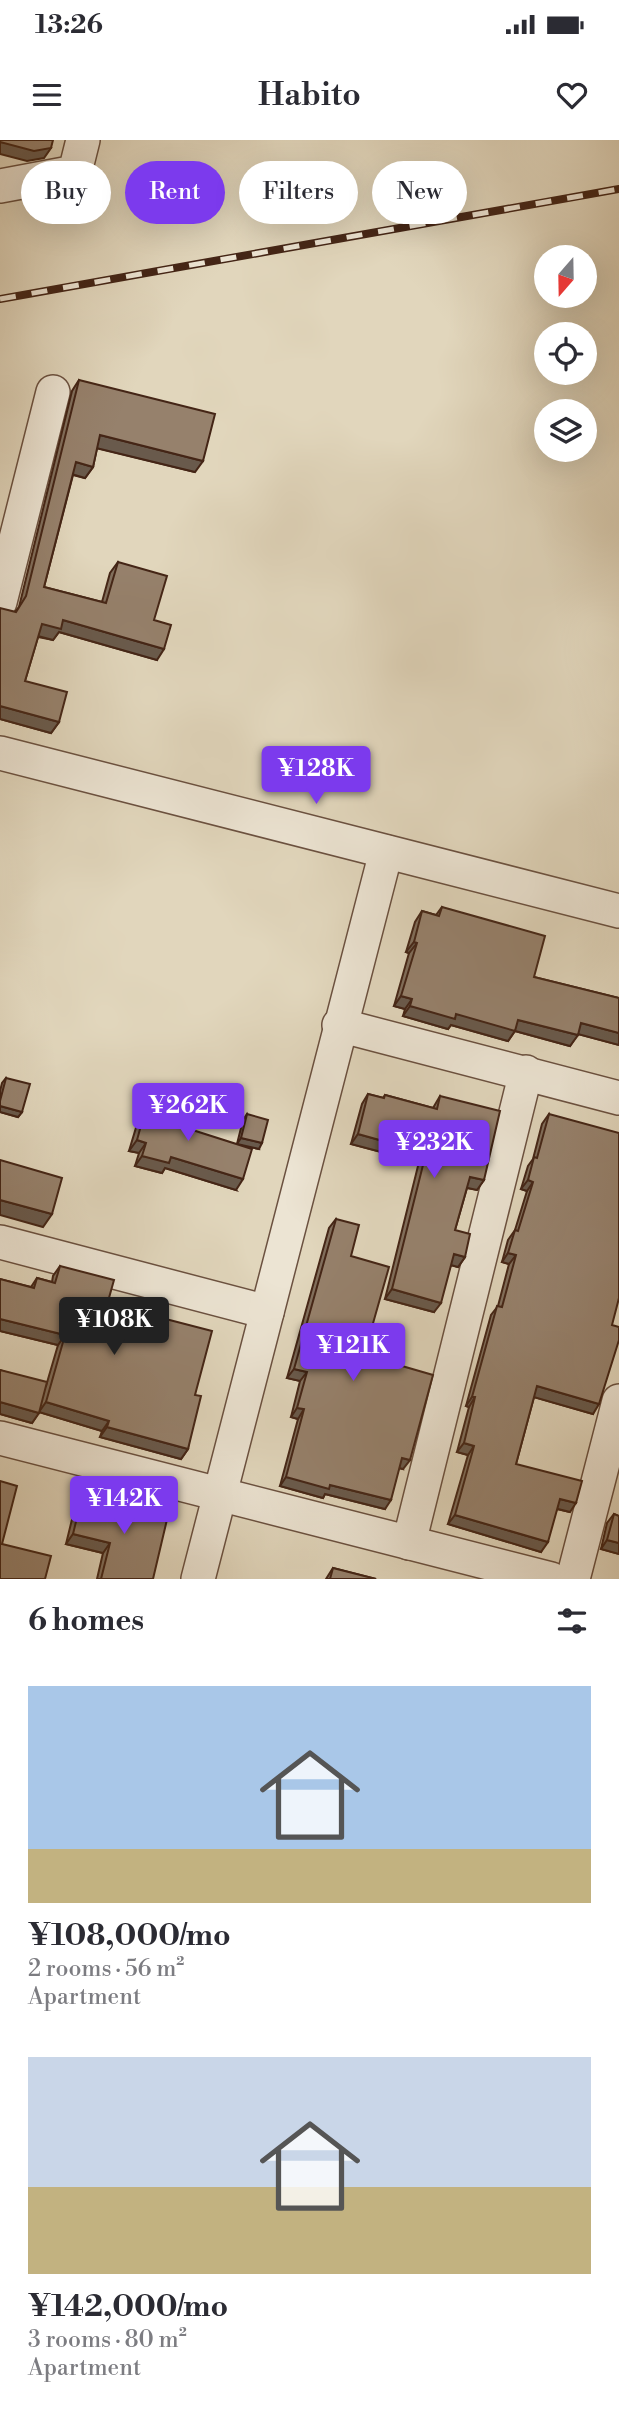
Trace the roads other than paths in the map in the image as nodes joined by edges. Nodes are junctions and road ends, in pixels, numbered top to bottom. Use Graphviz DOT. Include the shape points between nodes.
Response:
graph roads {
  1 [pos="83,140"];
  2 [pos="0,186"];
  3 [pos="53,392"];
  4 [pos="0,602"];
  5 [pos="0,753"];
  6 [pos="386,852"];
  7 [pos="619,911"];
  8 [pos="340,1025"];
  9 [pos="526,1072"];
  10 [pos="619,1098"];
  11 [pos="0,1242"];
  12 [pos="267,1312"];
  13 [pos="619,1401"];
  14 [pos="0,1438"];
  15 [pos="219,1494"];
  16 [pos="408,1543"];
  17 [pos="198,1579"];
  18 [pos="551,1579"];
  19 [pos="573,1579"];
  1 -- 2 [label="street" via="75,172"];
  3 -- 4 [label="street"];
  5 -- 6 [label="street"];
  6 -- 7 [label="street"];
  6 -- 8 [label="street"];
  8 -- 9 [label="street"];
  8 -- 12 [label="street"];
  9 -- 10 [label="street"];
  9 -- 16 [label="street"];
  11 -- 12 [label="street"];
  12 -- 15 [label="street"];
  13 -- 19 [label="street"];
  14 -- 15 [label="street"];
  15 -- 16 [label="street"];
  15 -- 17 [label="street"];
  16 -- 18 [label="street"];
}
